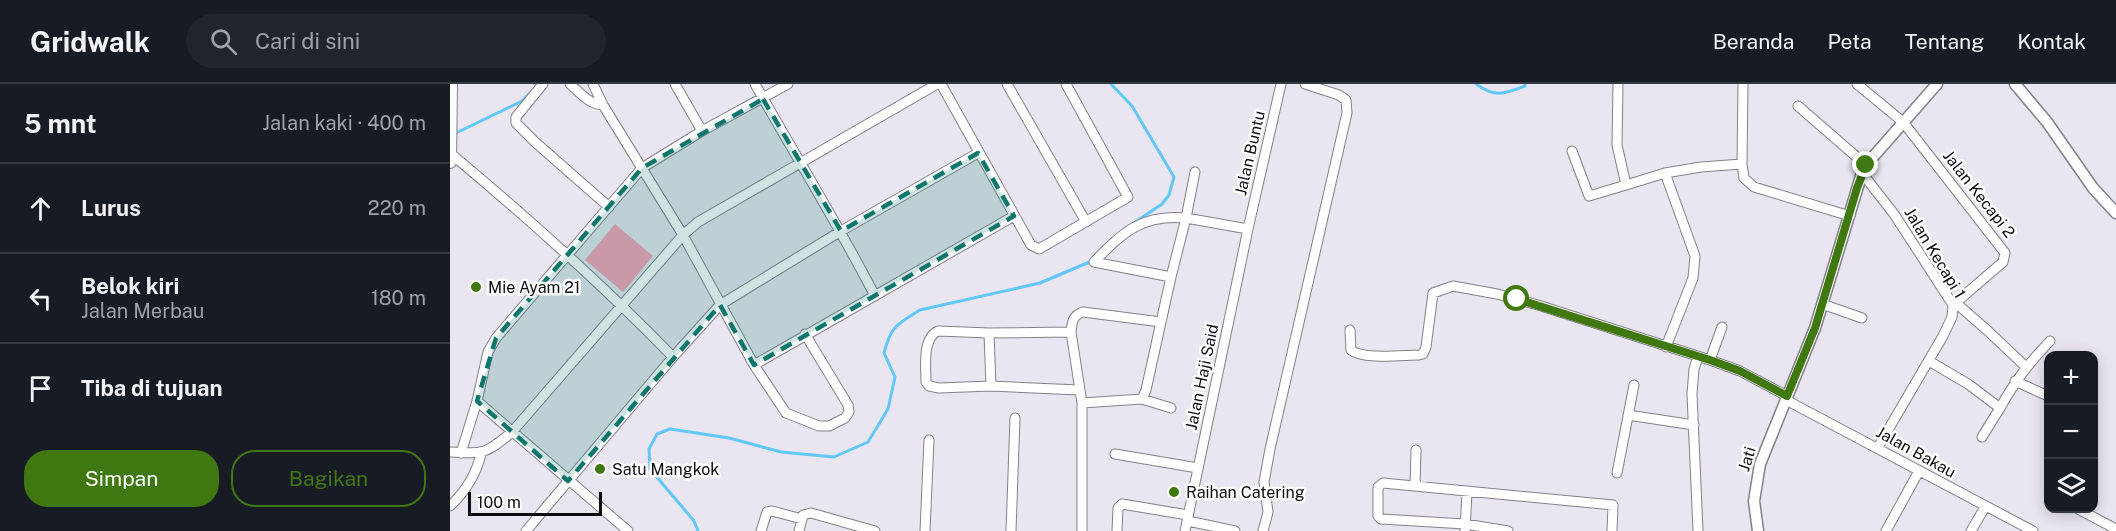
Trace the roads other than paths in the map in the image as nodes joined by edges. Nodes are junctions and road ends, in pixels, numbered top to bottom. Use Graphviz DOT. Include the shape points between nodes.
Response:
graph roads {
  1 [pos="452,84"];
  2 [pos="543,84"];
  3 [pos="570,84"];
  4 [pos="592,84"];
  5 [pos="675,84"];
  6 [pos="755,84"];
  7 [pos="788,84"];
  8 [pos="939,84"];
  9 [pos="1007,84"];
  10 [pos="1066,84"];
  11 [pos="1281,84"];
  12 [pos="1305,84"];
  13 [pos="1618,84"];
  14 [pos="1743,84"];
  15 [pos="1857,84"];
  16 [pos="1937,84"];
  17 [pos="2016,84"];
  18 [pos="763,99"];
  19 [pos="603,105"];
  20 [pos="1798,106"];
  21 [pos="451,121"];
  22 [pos="1903,122"];
  23 [pos="702,131"];
  24 [pos="451,139"];
  25 [pos="1572,151"];
  26 [pos="450,153"];
  27 [pos="978,153"];
  28 [pos="450,162"];
  29 [pos="800,164"];
  30 [pos="1742,164"];
  31 [pos="642,168"];
  32 [pos="1864,169"];
  33 [pos="1195,172"];
  34 [pos="1665,173"];
  35 [pos="1626,185"];
  36 [pos="609,207"];
  37 [pos="2116,213"];
  38 [pos="1014,216"];
  39 [pos="1850,216"];
  40 [pos="1186,218"];
  41 [pos="1086,222"];
  42 [pos="1248,229"];
  43 [pos="841,231"];
  44 [pos="683,235"];
  45 [pos="569,254"];
  46 [pos="1171,277"];
  47 [pos="875,296"];
  48 [pos="1822,304"];
  49 [pos="1954,304"];
  50 [pos="720,305"];
  51 [pos="623,306"];
  52 [pos="1862,318"];
  53 [pos="1161,322"];
  54 [pos="1722,327"];
  55 [pos="1350,330"];
  56 [pos="1071,332"];
  57 [pos="989,333"];
  58 [pos="805,334"];
  59 [pos="2050,341"];
  60 [pos="1666,347"];
  61 [pos="673,357"];
  62 [pos="1698,357"];
  63 [pos="1710,360"];
  64 [pos="1929,361"];
  65 [pos="754,365"];
  66 [pos="2025,367"];
  67 [pos="2015,381"];
  68 [pos="991,386"];
  69 [pos="1634,386"];
  70 [pos="1079,390"];
  71 [pos="2044,394"];
  72 [pos="1786,398"];
  73 [pos="1142,399"];
  74 [pos="477,401"];
  75 [pos="1082,403"];
  76 [pos="1171,408"];
  77 [pos="2000,408"];
  78 [pos="1628,415"];
  79 [pos="1015,418"];
  80 [pos="1694,425"];
  81 [pos="512,432"];
  82 [pos="1982,436"];
  83 [pos="928,440"];
  84 [pos="1878,447"];
  85 [pos="1416,450"];
  86 [pos="454,453"];
  87 [pos="481,454"];
  88 [pos="1115,454"];
  89 [pos="1198,468"];
  90 [pos="1919,471"];
  91 [pos="1617,473"];
  92 [pos="567,481"];
  93 [pos="1415,486"];
  94 [pos="1467,491"];
  95 [pos="450,506"];
  96 [pos="1985,507"];
  97 [pos="2086,513"];
  98 [pos="802,519"];
  99 [pos="839,521"];
  100 [pos="1187,522"];
  101 [pos="1465,528"];
  102 [pos="2116,529"];
  103 [pos="526,531"];
  104 [pos="628,531"];
  105 [pos="761,531"];
  106 [pos="799,531"];
  107 [pos="836,531"];
  108 [pos="875,531"];
  109 [pos="926,531"];
  110 [pos="1011,531"];
  111 [pos="1082,531"];
  112 [pos="1117,531"];
  113 [pos="1230,531"];
  114 [pos="1263,531"];
  115 [pos="1508,531"];
  116 [pos="1612,531"];
  117 [pos="1698,531"];
  118 [pos="1758,531"];
  119 [pos="1886,531"];
  120 [pos="1971,531"];
  121 [pos="2033,531"];
  1 -- 21 [label="main road"];
  2 -- 36 [label="street" via="516,117 516,123"];
  3 -- 19 [label="street" via="588,100"];
  4 -- 19 [label="street"];
  5 -- 23 [label="street"];
  6 -- 18 [label="street"];
  7 -- 18 [label="street"];
  8 -- 27 [label="street"];
  8 -- 29 [label="street"];
  9 -- 41 [label="street"];
  10 -- 41 [label="street" via="1128,195"];
  11 -- 42 [label="street, Jalan Buntu"];
  12 -- 114 [label="street" via="1339,95 1346,100 1347,113 1270,449 1264,482 1268,512"];
  13 -- 35 [label="street" via="1617,145"];
  14 -- 30 [label="street"];
  15 -- 22 [label="street, Jalan Kecapi 2"];
  16 -- 22 [label="street"];
  17 -- 37 [label="street"];
  18 -- 23 [label="street"];
  18 -- 29 [label="street"];
  19 -- 31 [label="street"];
  20 -- 32 [label="street, Jalan Kecapi 1"];
  21 -- 24 [label="main road"];
  22 -- 32 [label="street"];
  22 -- 49 [label="street, Jalan Kecapi 2" via="2005,252 2003,262"];
  23 -- 31 [label="street"];
  24 -- 26 [label="main road"];
  25 -- 35 [label="street" via="1589,196"];
  26 -- 28 [label="main road"];
  26 -- 45 [label="street"];
  27 -- 38 [label="street"];
  27 -- 43 [label="street"];
  29 -- 43 [label="street"];
  29 -- 44 [label="street" via="698,222"];
  30 -- 34 [label="street"];
  30 -- 39 [label="street" via="1744,178 1754,187"];
  31 -- 36 [label="street"];
  31 -- 44 [label="street"];
  32 -- 39 [label="street, Jati"];
  32 -- 49 [label="street, Jalan Kecapi 1"];
  33 -- 40 [label="street"];
  34 -- 35 [label="street"];
  34 -- 60 [label="street" via="1695,256 1693,278"];
  36 -- 45 [label="street"];
  38 -- 41 [label="street" via="1036,249"];
  38 -- 47 [label="street"];
  39 -- 48 [label="street, Jati"];
  40 -- 42 [label="street"];
  40 -- 46 [label="street"];
  40 -- 46 [label="street" via="1155,218 1128,230 1094,262"];
  42 -- 89 [label="street, Jalan Haji Said"];
  43 -- 47 [label="street"];
  43 -- 50 [label="street"];
  44 -- 50 [label="street"];
  44 -- 51 [label="street"];
  45 -- 51 [label="street"];
  45 -- 74 [label="street" via="496,338 488,352"];
  46 -- 53 [label="street"];
  47 -- 58 [label="street"];
  48 -- 52 [label="street"];
  48 -- 72 [label="street, Jati"];
  49 -- 64 [label="street, Jalan Kecapi 1" via="1952,317"];
  49 -- 66 [label="street"];
  50 -- 61 [label="street"];
  50 -- 65 [label="street"];
  51 -- 61 [label="street"];
  51 -- 81 [label="street"];
  53 -- 56 [label="street" via="1083,312 1073,320"];
  53 -- 73 [label="street"];
  54 -- 63 [label="street"];
  55 -- 60 [label="street, Jalan Bakau" via="1351,350 1356,354 1423,354 1431,297 1438,290 1453,286 1538,305"];
  56 -- 57 [label="street"];
  56 -- 70 [label="street"];
  57 -- 68 [label="street"];
  57 -- 68 [label="street" via="932,333 926,382 939,388"];
  58 -- 65 [label="street"];
  58 -- 65 [label="street" via="848,405 845,418 819,426 786,413"];
  59 -- 66 [label="street"];
  60 -- 62 [label="street, Jalan Bakau"];
  61 -- 92 [label="street"];
  62 -- 63 [label="street, Jalan Bakau"];
  62 -- 80 [label="street" via="1692,380"];
  63 -- 72 [label="street, Jalan Bakau" via="1740,371"];
  64 -- 77 [label="street"];
  64 -- 84 [label="street, Jalan Kecapi 1"];
  66 -- 67 [label="street"];
  67 -- 71 [label="street"];
  67 -- 77 [label="street"];
  68 -- 70 [label="street"];
  69 -- 78 [label="street"];
  70 -- 75 [label="street"];
  72 -- 84 [label="street, Jalan Bakau"];
  72 -- 118 [label="street, Jati" via="1757,475 1754,501"];
  73 -- 75 [label="street"];
  73 -- 76 [label="street"];
  74 -- 81 [label="street"];
  74 -- 86 [label="street"];
  75 -- 111 [label="street"];
  77 -- 82 [label="street"];
  78 -- 80 [label="street"];
  78 -- 91 [label="street"];
  79 -- 110 [label="street"];
  80 -- 117 [label="street"];
  81 -- 87 [label="street"];
  81 -- 92 [label="street"];
  83 -- 109 [label="street"];
  84 -- 90 [label="street, Jalan Bakau"];
  85 -- 93 [label="street"];
  86 -- 87 [label="street"];
  87 -- 95 [label="street" via="473,477"];
  88 -- 89 [label="street"];
  89 -- 100 [label="street, Jalan Haji Said"];
  90 -- 96 [label="street, Jalan Bakau"];
  90 -- 119 [label="street"];
  92 -- 103 [label="street"];
  92 -- 104 [label="street"];
  93 -- 94 [label="street"];
  93 -- 101 [label="street" via="1383,483 1378,487 1378,516"];
  94 -- 101 [label="street"];
  94 -- 116 [label="street" via="1613,505"];
  96 -- 120 [label="street"];
  96 -- 121 [label="street, Jalan Bakau"];
  97 -- 102 [label="street"];
  98 -- 99 [label="street" via="805,513 811,513"];
  98 -- 105 [label="street" via="768,512"];
  98 -- 106 [label="street"];
  99 -- 107 [label="street"];
  99 -- 108 [label="street"];
  100 -- 112 [label="street" via="1122,504 1118,508"];
  100 -- 113 [label="street"];
  101 -- 115 [label="street"];
}
